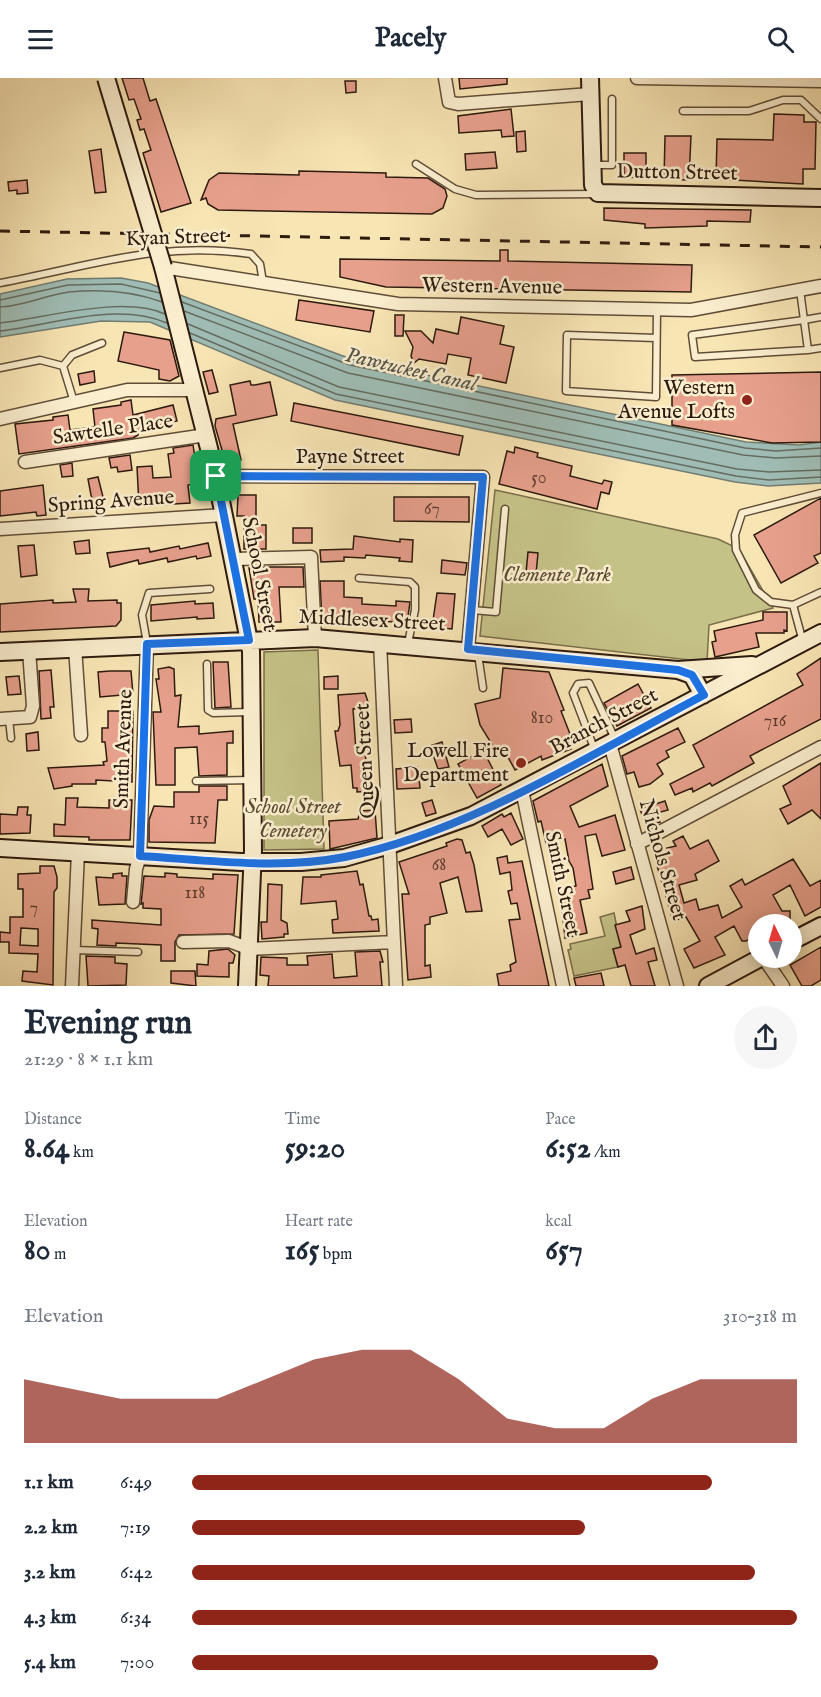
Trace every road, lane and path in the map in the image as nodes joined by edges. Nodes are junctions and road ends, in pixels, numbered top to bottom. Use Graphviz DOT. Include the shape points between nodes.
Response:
graph roads {
  1 [pos="106,78"];
  2 [pos="445,78"];
  3 [pos="637,78"];
  4 [pos="821,81"];
  5 [pos="590,86"];
  6 [pos="612,99"];
  7 [pos="683,111"];
  8 [pos="821,119"];
  9 [pos="416,164"];
  10 [pos="592,165"];
  11 [pos="602,194"];
  12 [pos="821,198"];
  13 [pos="163,267"];
  14 [pos="263,283"];
  15 [pos="0,284"];
  16 [pos="821,286"];
  17 [pos="800,290"];
  18 [pos="657,309"];
  19 [pos="821,317"];
  20 [pos="804,320"];
  21 [pos="656,338"];
  22 [pos="102,344"];
  23 [pos="821,348"];
  24 [pos="808,350"];
  25 [pos="63,366"];
  26 [pos="0,368"];
  27 [pos="195,390"];
  28 [pos="75,403"];
  29 [pos="0,418"];
  30 [pos="206,435"];
  31 [pos="25,462"];
  32 [pos="216,476"];
  33 [pos="821,493"];
  34 [pos="505,509"];
  35 [pos="224,515"];
  36 [pos="0,529"];
  37 [pos="233,559"];
  38 [pos="359,578"];
  39 [pos="210,589"];
  40 [pos="821,592"];
  41 [pos="793,604"];
  42 [pos="471,610"];
  43 [pos="821,633"];
  44 [pos="315,638"];
  45 [pos="249,640"];
  46 [pos="380,642"];
  47 [pos="803,642"];
  48 [pos="147,644"];
  49 [pos="408,644"];
  50 [pos="75,647"];
  51 [pos="29,650"];
  52 [pos="473,650"];
  53 [pos="0,652"];
  54 [pos="207,664"];
  55 [pos="761,664"];
  56 [pos="678,670"];
  57 [pos="483,688"];
  58 [pos="704,695"];
  59 [pos="252,712"];
  60 [pos="5,719"];
  61 [pos="81,735"];
  62 [pos="11,738"];
  63 [pos="607,746"];
  64 [pos="821,747"];
  65 [pos="253,780"];
  66 [pos="196,781"];
  67 [pos="522,790"];
  68 [pos="637,844"];
  69 [pos="390,845"];
  70 [pos="0,848"];
  71 [pos="78,852"];
  72 [pos="140,856"];
  73 [pos="253,862"];
  74 [pos="133,902"];
  75 [pos="821,926"];
  76 [pos="802,936"];
  77 [pos="183,942"];
  78 [pos="394,942"];
  79 [pos="250,949"];
  80 [pos="74,950"];
  81 [pos="138,952"];
  82 [pos="748,965"];
  83 [pos="771,968"];
  84 [pos="72,986"];
  85 [pos="248,986"];
  86 [pos="396,986"];
  87 [pos="563,986"];
  88 [pos="677,986"];
  89 [pos="708,986"];
  90 [pos="783,986"];
  1 -- 13 [label="main road, School Street, bridge"];
  2 -- 5 [label="street" via="449,102 458,104"];
  3 -- 4 [label="street"];
  5 -- 10 [label="main road, Dutton Street"];
  6 -- 10 [label="lane" via="612,165"];
  7 -- 8 [label="lane" via="749,111 783,100 801,100"];
  9 -- 11 [label="lane" via="455,189 476,195"];
  10 -- 11 [label="main road, Dutton Street" via="594,188"];
  11 -- 12 [label="main road, Dutton Street"];
  13 -- 14 [label="street, Western Avenue"];
  13 -- 27 [label="main road, School Street"];
  14 -- 15 [label="lane, Kyan Street" via="260,264 251,254 163,251 126,255"];
  14 -- 18 [label="street, Western Avenue" via="398,304"];
  16 -- 17 [label="street, Western Avenue"];
  17 -- 18 [label="street, Western Avenue" via="691,310"];
  17 -- 20 [label="lane"];
  18 -- 21 [label="lane"];
  19 -- 20 [label="lane"];
  20 -- 24 [label="lane"];
  20 -- 24 [label="lane" via="692,335 695,357"];
  21 -- 21 [label="lane" via="567,335 566,391 656,397"];
  22 -- 25 [label="lane" via="72,355"];
  23 -- 24 [label="lane"];
  25 -- 26 [label="lane" via="40,360"];
  25 -- 28 [label="lane"];
  27 -- 28 [label="street" via="135,389"];
  27 -- 30 [label="main road, School Street"];
  28 -- 29 [label="street"];
  30 -- 31 [label="street, Sawtelle Place"];
  30 -- 32 [label="main road, School Street"];
  32 -- 35 [label="main road, School Street"];
  32 -- 42 [label="street, Payne Street" via="483,477"];
  33 -- 41 [label="lane" via="742,513 735,535 736,550 756,590 771,602"];
  34 -- 42 [label="lane" via="496,612"];
  35 -- 36 [label="street, Spring Avenue"];
  35 -- 37 [label="main road, School Street"];
  37 -- 44 [label="street" via="311,557"];
  37 -- 45 [label="main road, School Street"];
  38 -- 49 [label="lane" via="410,582 415,587"];
  39 -- 48 [label="lane" via="149,593 142,615"];
  40 -- 41 [label="lane"];
  41 -- 47 [label="lane"];
  42 -- 52 [label="street"];
  43 -- 47 [label="main road"];
  44 -- 45 [label="main road, Middlesex Street"];
  44 -- 46 [label="main road, Middlesex Street"];
  45 -- 48 [label="main road, Middlesex Street"];
  45 -- 59 [label="main road, School Street"];
  46 -- 49 [label="main road, Middlesex Street"];
  46 -- 69 [label="street, Queen Street"];
  47 -- 55 [label="main road"];
  48 -- 50 [label="main road, Middlesex Street"];
  48 -- 72 [label="street, Smith Avenue"];
  49 -- 52 [label="main road, Middlesex Street"];
  50 -- 51 [label="main road, Middlesex Street"];
  50 -- 61 [label="street"];
  51 -- 53 [label="main road, Middlesex Street"];
  51 -- 60 [label="street" via="33,706 30,717"];
  52 -- 56 [label="main road, Middlesex Street"];
  52 -- 57 [label="lane"];
  54 -- 59 [label="lane" via="208,710"];
  55 -- 56 [label="main road, Middlesex Street"];
  55 -- 58 [label="main road"];
  56 -- 58 [label="main road" via="692,675"];
  58 -- 63 [label="main road, Branch Street"];
  59 -- 65 [label="main road, School Street"];
  60 -- 62 [label="lane"];
  63 -- 63 [label="lane" via="573,693 578,684 589,683"];
  63 -- 67 [label="main road, Branch Street"];
  63 -- 68 [label="street, Nichols Street"];
  64 -- 68 [label="street"];
  65 -- 66 [label="lane"];
  65 -- 73 [label="main road, School Street"];
  67 -- 69 [label="main road, Branch Street" via="471,816"];
  67 -- 87 [label="street, Smith Street"];
  68 -- 88 [label="street, Nichols Street"];
  69 -- 73 [label="main road, Branch Street" via="344,858"];
  69 -- 78 [label="street, Queen Street"];
  70 -- 71 [label="main road, Branch Street"];
  71 -- 72 [label="main road, Branch Street"];
  71 -- 80 [label="street"];
  72 -- 73 [label="main road, Branch Street"];
  72 -- 74 [label="street, Smith Avenue"];
  73 -- 79 [label="main road, School Street"];
  75 -- 76 [label="main road"];
  77 -- 79 [label="street" via="229,941"];
  78 -- 79 [label="street"];
  78 -- 86 [label="street, Queen Street"];
  79 -- 85 [label="main road, School Street"];
  80 -- 81 [label="lane"];
  80 -- 84 [label="street"];
  82 -- 89 [label="main road"];
  83 -- 90 [label="street"];
}
